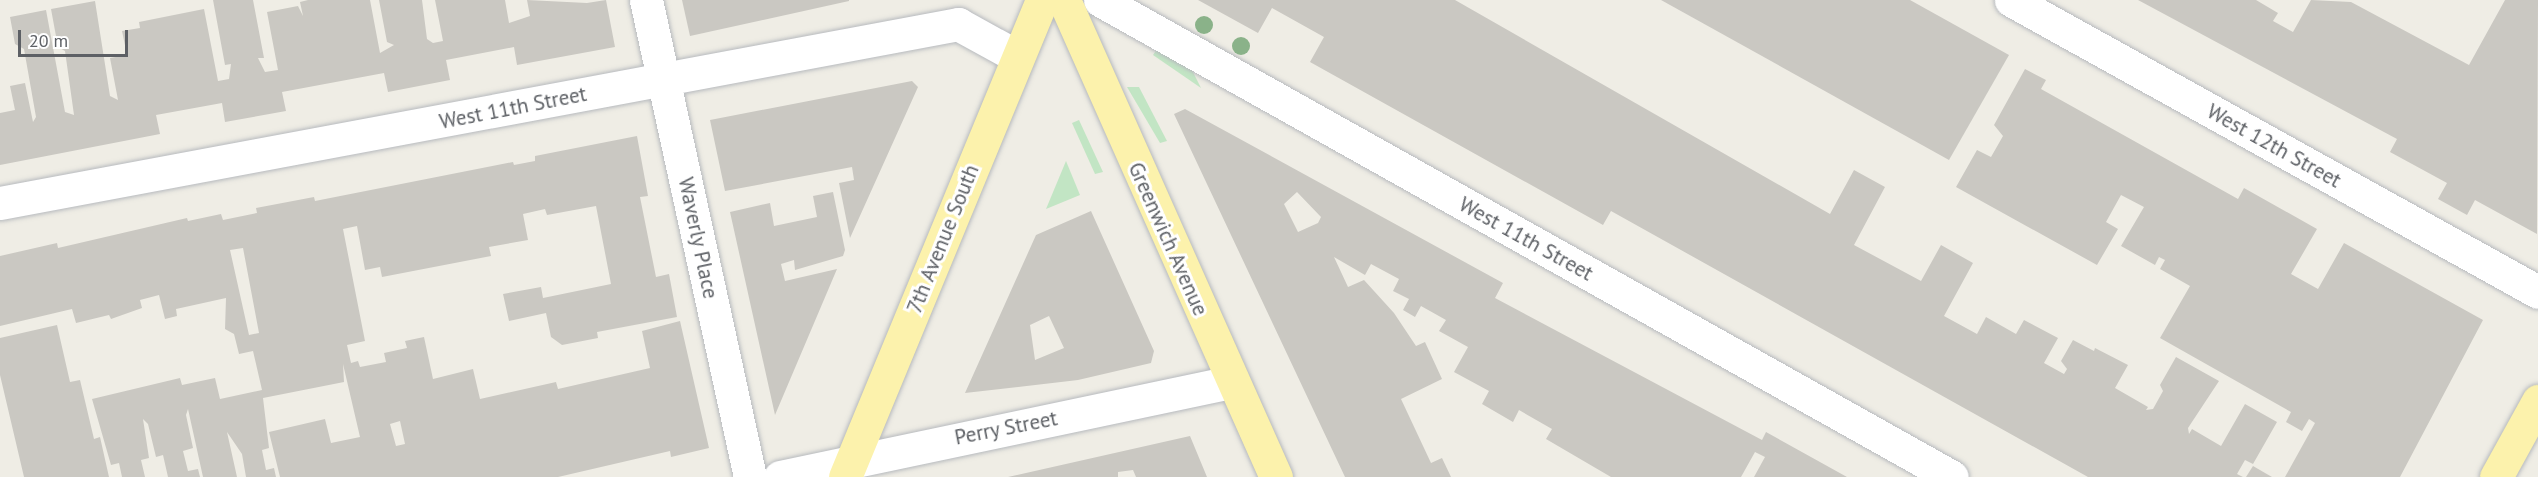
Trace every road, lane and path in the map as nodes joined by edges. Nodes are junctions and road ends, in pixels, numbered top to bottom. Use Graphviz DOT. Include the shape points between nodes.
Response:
graph roads {
  1 [pos="646,0"];
  2 [pos="1042,0"];
  3 [pos="1064,0"];
  4 [pos="1100,0"];
  5 [pos="2011,0"];
  6 [pos="1018,57"];
  7 [pos="663,80"];
  8 [pos="0,203"];
  9 [pos="2538,292"];
  10 [pos="1233,382"];
  11 [pos="2538,401"];
  12 [pos="848,470"];
  13 [pos="750,477"];
  14 [pos="780,477"];
  15 [pos="1276,477"];
  16 [pos="1953,477"];
  17 [pos="2496,477"];
  1 -- 7 [label="street, Waverly Place"];
  2 -- 6 [label="main road, 7th Avenue South"];
  3 -- 10 [label="main road, Greenwich Avenue"];
  4 -- 16 [label="street, West 11th Street"];
  5 -- 9 [label="street, West 12th Street"];
  6 -- 7 [label="street, West 11th Street" via="958,24"];
  6 -- 12 [label="main road, 7th Avenue South"];
  7 -- 8 [label="street, West 11th Street"];
  7 -- 13 [label="street, Waverly Place"];
  10 -- 12 [label="street, Perry Street"];
  10 -- 15 [label="main road, Greenwich Avenue"];
  11 -- 17 [label="main road"];
  12 -- 14 [label="street, Perry Street"];
}
